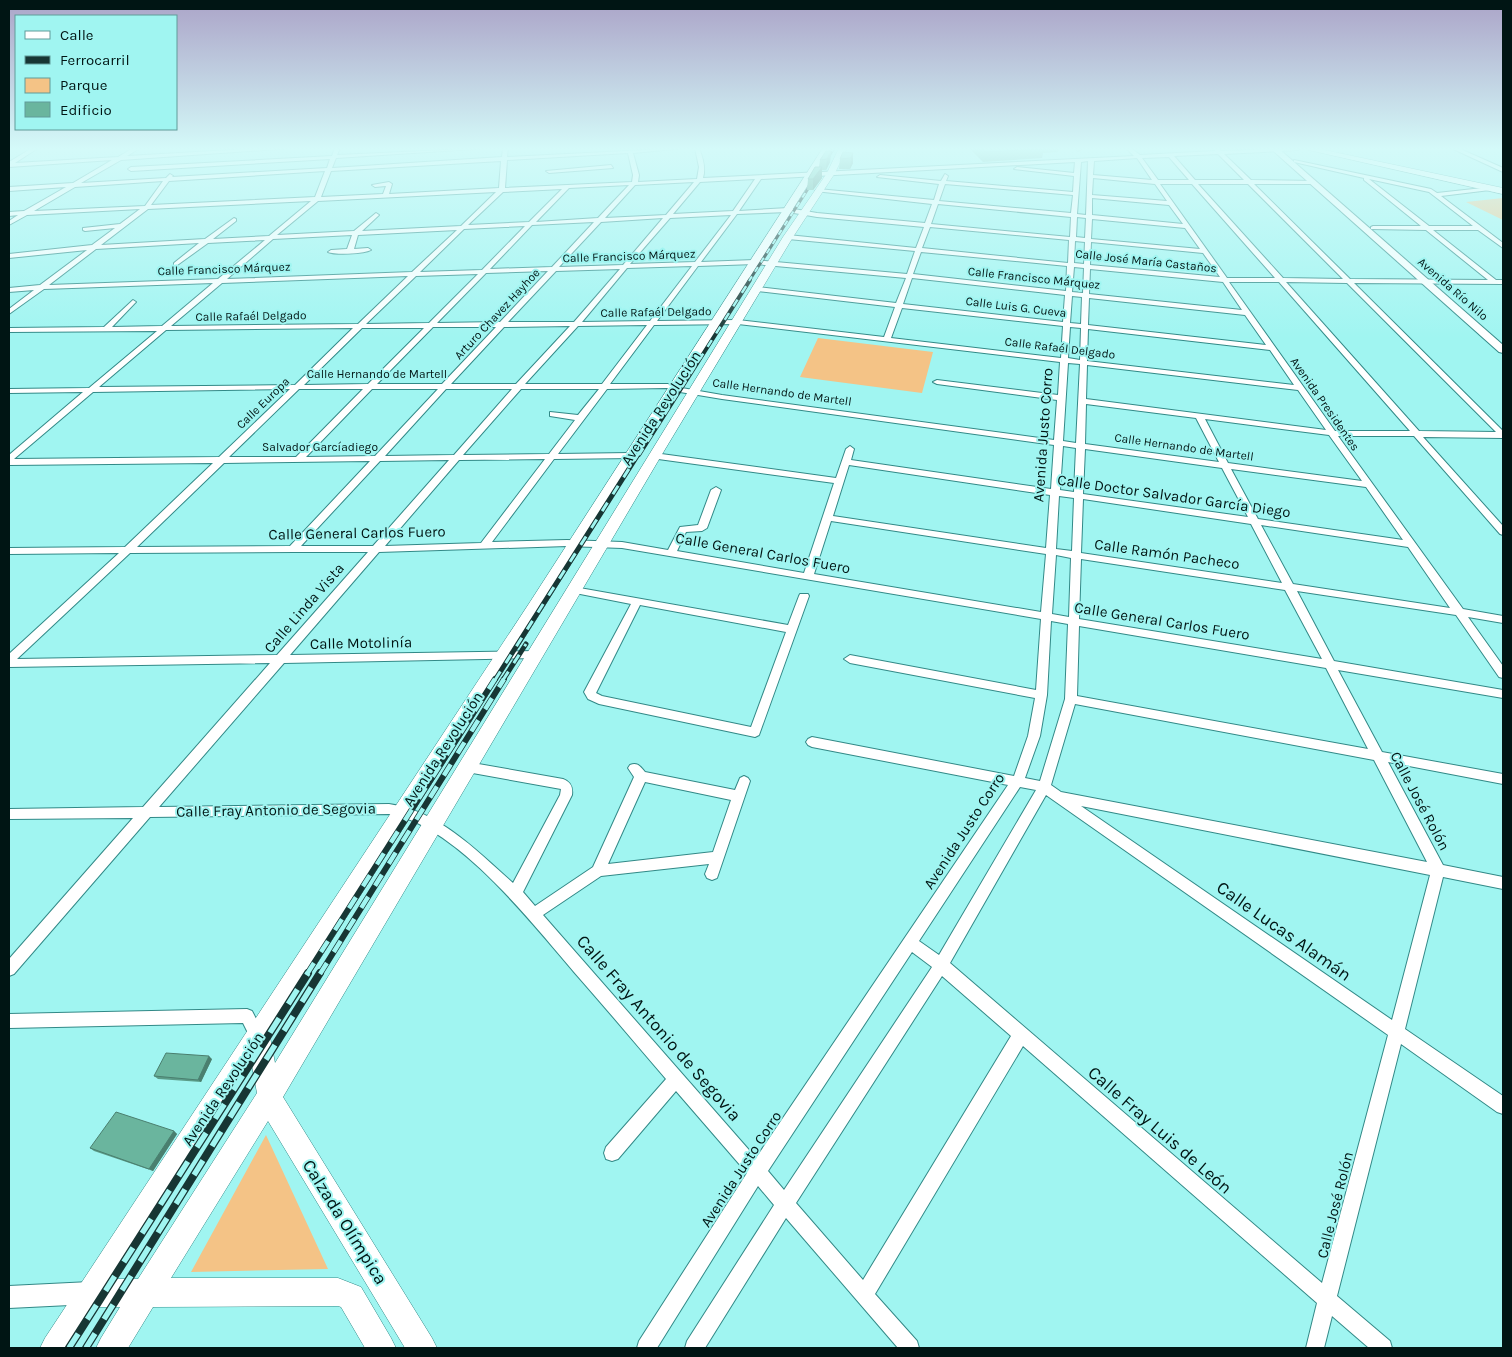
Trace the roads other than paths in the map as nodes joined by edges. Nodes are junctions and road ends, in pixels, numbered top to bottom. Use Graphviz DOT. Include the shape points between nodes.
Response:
graph roads {
  1 [pos="29,211"];
  2 [pos="60,211"];
  3 [pos="142,211"];
  4 [pos="303,211"];
  5 [pos="479,211"];
  6 [pos="543,211"];
  7 [pos="608,211"];
  8 [pos="671,211"];
  9 [pos="932,211"];
  10 [pos="1029,211"];
  11 [pos="1075,211"];
  12 [pos="1089,211"];
  13 [pos="1177,211"];
  14 [pos="1220,211"];
  15 [pos="1279,211"];
  16 [pos="1348,211"];
  17 [pos="1354,211"];
  18 [pos="1407,211"];
  19 [pos="1458,211"];
  20 [pos="796,212"];
  21 [pos="26,213"];
  22 [pos="735,213"];
  23 [pos="9,214"];
  24 [pos="376,215"];
  25 [pos="667,216"];
  26 [pos="1075,216"];
  27 [pos="1089,217"];
  28 [pos="601,219"];
  29 [pos="234,220"];
  30 [pos="9,223"];
  31 [pos="532,223"];
  32 [pos="927,225"];
  33 [pos="123,226"];
  34 [pos="1187,226"];
  35 [pos="463,227"];
  36 [pos="1373,228"];
  37 [pos="1428,228"];
  38 [pos="1480,228"];
  39 [pos="85,229"];
  40 [pos="356,233"];
  41 [pos="788,237"];
  42 [pos="272,238"];
  43 [pos="1073,239"];
  44 [pos="206,241"];
  45 [pos="1088,241"];
  46 [pos="1503,246"];
  47 [pos="96,247"];
  48 [pos="919,249"];
  49 [pos="368,250"];
  50 [pos="350,251"];
  51 [pos="1204,251"];
  52 [pos="331,252"];
  53 [pos="9,256"];
  54 [pos="764,263"];
  55 [pos="176,264"];
  56 [pos="695,265"];
  57 [pos="1071,265"];
  58 [pos="1087,266"];
  59 [pos="623,267"];
  60 [pos="555,269"];
  61 [pos="484,272"];
  62 [pos="413,274"];
  63 [pos="909,276"];
  64 [pos="1226,280"];
  65 [pos="221,281"];
  66 [pos="1281,281"];
  67 [pos="1349,281"];
  68 [pos="1431,282"];
  69 [pos="1495,282"];
  70 [pos="1503,282"];
  71 [pos="42,287"];
  72 [pos="757,289"];
  73 [pos="1503,289"];
  74 [pos="9,290"];
  75 [pos="1069,293"];
  76 [pos="1086,295"];
  77 [pos="133,302"];
  78 [pos="899,305"];
  79 [pos="9,312"];
  80 [pos="1248,313"];
  81 [pos="716,322"];
  82 [pos="738,322"];
  83 [pos="651,323"];
  84 [pos="576,324"];
  85 [pos="431,325"];
  86 [pos="503,325"];
  87 [pos="1067,325"];
  88 [pos="360,326"];
  89 [pos="1085,327"];
  90 [pos="166,328"];
  91 [pos="106,329"];
  92 [pos="9,330"];
  93 [pos="887,339"];
  94 [pos="1503,340"];
  95 [pos="1272,348"];
  96 [pos="1503,350"];
  97 [pos="1064,360"];
  98 [pos="1083,362"];
  99 [pos="937,382"];
  100 [pos="604,386"];
  101 [pos="297,387"];
  102 [pos="370,387"];
  103 [pos="444,387"];
  104 [pos="518,387"];
  105 [pos="1300,388"];
  106 [pos="674,389"];
  107 [pos="9,390"];
  108 [pos="93,390"];
  109 [pos="694,392"];
  110 [pos="1062,398"];
  111 [pos="1082,401"];
  112 [pos="552,414"];
  113 [pos="1199,416"];
  114 [pos="580,418"];
  115 [pos="1332,433"];
  116 [pos="1417,434"];
  117 [pos="1503,435"];
  118 [pos="1059,442"];
  119 [pos="1080,445"];
  120 [pos="850,449"];
  121 [pos="631,456"];
  122 [pos="654,456"];
  123 [pos="551,457"];
  124 [pos="456,458"];
  125 [pos="299,459"];
  126 [pos="377,459"];
  127 [pos="222,460"];
  128 [pos="9,461"];
  129 [pos="845,462"];
  130 [pos="1224,465"];
  131 [pos="838,481"];
  132 [pos="1369,485"];
  133 [pos="716,490"];
  134 [pos="1055,493"];
  135 [pos="1078,496"];
  136 [pos="827,518"];
  137 [pos="1253,521"];
  138 [pos="1503,532"];
  139 [pos="575,543"];
  140 [pos="602,543"];
  141 [pos="1411,544"];
  142 [pos="484,546"];
  143 [pos="376,549"];
  144 [pos="292,550"];
  145 [pos="9,551"];
  146 [pos="127,551"];
  147 [pos="672,552"];
  148 [pos="1051,553"];
  149 [pos="1076,556"];
  150 [pos="808,576"];
  151 [pos="1287,587"];
  152 [pos="574,590"];
  153 [pos="804,596"];
  154 [pos="638,601"];
  155 [pos="1460,612"];
  156 [pos="1047,617"];
  157 [pos="1503,619"];
  158 [pos="1074,622"];
  159 [pos="792,629"];
  160 [pos="535,655"];
  161 [pos="504,656"];
  162 [pos="280,659"];
  163 [pos="850,659"];
  164 [pos="9,662"];
  165 [pos="1328,664"];
  166 [pos="1503,674"];
  167 [pos="1503,694"];
  168 [pos="1041,695"];
  169 [pos="1071,699"];
  170 [pos="812,742"];
  171 [pos="1377,755"];
  172 [pos="467,767"];
  173 [pos="1503,779"];
  174 [pos="744,780"];
  175 [pos="1018,782"];
  176 [pos="1044,787"];
  177 [pos="739,796"];
  178 [pos="1056,796"];
  179 [pos="402,811"];
  180 [pos="148,812"];
  181 [pos="9,814"];
  182 [pos="432,826"];
  183 [pos="718,857"];
  184 [pos="598,870"];
  185 [pos="1438,870"];
  186 [pos="712,874"];
  187 [pos="1503,883"];
  188 [pos="515,892"];
  189 [pos="534,914"];
  190 [pos="910,943"];
  191 [pos="941,965"];
  192 [pos="9,968"];
  193 [pos="9,1020"];
  194 [pos="1396,1031"];
  195 [pos="1021,1034"];
  196 [pos="258,1038"];
  197 [pos="677,1078"];
  198 [pos="270,1095"];
  199 [pos="1503,1106"];
  200 [pos="612,1152"];
  201 [pos="757,1172"];
  202 [pos="785,1204"];
  203 [pos="145,1292"];
  204 [pos="91,1293"];
  205 [pos="864,1295"];
  206 [pos="9,1297"];
  207 [pos="1327,1299"];
  208 [pos="55,1348"];
  209 [pos="111,1348"];
  210 [pos="381,1348"];
  211 [pos="422,1348"];
  212 [pos="646,1348"];
  213 [pos="694,1348"];
  214 [pos="910,1348"];
  215 [pos="1315,1348"];
  216 [pos="1383,1348"];
  1 -- 21 [label="street"];
  2 -- 21 [label="street"];
  3 -- 33 [label="street"];
  4 -- 42 [label="street"];
  5 -- 35 [label="street, Calle Europa"];
  6 -- 31 [label="street"];
  7 -- 28 [label="street, Arturo Chavez Hayhoe"];
  8 -- 25 [label="street, Calle Linda Vista"];
  9 -- 32 [label="street"];
  10 -- 26 [label="street"];
  11 -- 26 [label="street, Avenida Justo Corro"];
  12 -- 27 [label="street"];
  13 -- 34 [label="street, Avenida Presidentes"];
  14 -- 66 [label="street"];
  15 -- 67 [label="street"];
  16 -- 68 [label="main road, Avenida Río Nilo"];
  17 -- 36 [label="main road, Avenida Río Nilo"];
  18 -- 37 [label="street"];
  19 -- 38 [label="street"];
  20 -- 22 [label="street"];
  20 -- 32 [label="street"];
  20 -- 41 [label="main road, Avenida Revolución"];
  20 -- 54 [label="main road, Avenida Revolución"];
  21 -- 23 [label="street"];
  21 -- 30 [label="street"];
  22 -- 25 [label="street"];
  22 -- 56 [label="street"];
  24 -- 40 [label="street"];
  25 -- 28 [label="street"];
  25 -- 59 [label="street, Calle Linda Vista"];
  26 -- 27 [label="street"];
  26 -- 43 [label="street, Avenida Justo Corro"];
  27 -- 34 [label="street"];
  27 -- 45 [label="street"];
  28 -- 31 [label="street"];
  28 -- 60 [label="street, Arturo Chavez Hayhoe"];
  29 -- 44 [label="street"];
  31 -- 35 [label="street"];
  31 -- 61 [label="street"];
  32 -- 43 [label="street"];
  32 -- 48 [label="street"];
  33 -- 39 [label="street"];
  33 -- 47 [label="street"];
  34 -- 51 [label="street, Avenida Presidentes"];
  35 -- 40 [label="street"];
  35 -- 62 [label="street, Calle Europa"];
  36 -- 37 [label="street"];
  36 -- 68 [label="main road, Avenida Río Nilo"];
  37 -- 38 [label="street"];
  37 -- 69 [label="street"];
  38 -- 46 [label="street"];
  40 -- 42 [label="street"];
  40 -- 50 [label="street"];
  41 -- 48 [label="street, Calle José María Castaños"];
  41 -- 54 [label="main road, Avenida Revolución"];
  42 -- 44 [label="street"];
  42 -- 65 [label="street"];
  43 -- 45 [label="street"];
  43 -- 57 [label="street, Avenida Justo Corro"];
  44 -- 47 [label="street"];
  44 -- 55 [label="street"];
  45 -- 51 [label="street"];
  45 -- 58 [label="street"];
  47 -- 53 [label="street"];
  47 -- 71 [label="street"];
  48 -- 57 [label="street, Calle José María Castaños"];
  48 -- 63 [label="street"];
  49 -- 50 [label="street"];
  50 -- 52 [label="street"];
  51 -- 64 [label="street, Avenida Presidentes"];
  54 -- 56 [label="street, Calle Francisco Márquez"];
  54 -- 63 [label="street, Calle Francisco Márquez"];
  54 -- 72 [label="main road, Avenida Revolución"];
  54 -- 81 [label="main road, Avenida Revolución"];
  56 -- 59 [label="street, Calle Francisco Márquez"];
  56 -- 83 [label="street"];
  57 -- 58 [label="street, Calle José María Castaños"];
  57 -- 75 [label="street, Avenida Justo Corro"];
  58 -- 64 [label="street, Calle José María Castaños"];
  58 -- 76 [label="street"];
  59 -- 60 [label="street, Calle Francisco Márquez"];
  59 -- 84 [label="street, Calle Linda Vista"];
  60 -- 61 [label="street, Calle Francisco Márquez"];
  60 -- 86 [label="street, Arturo Chavez Hayhoe"];
  61 -- 62 [label="street, Calle Francisco Márquez"];
  61 -- 85 [label="street"];
  62 -- 65 [label="street, Calle Francisco Márquez"];
  62 -- 88 [label="street, Calle Europa"];
  63 -- 75 [label="street, Calle Francisco Márquez"];
  63 -- 78 [label="street"];
  64 -- 66 [label="street, Calle José María Castaños"];
  64 -- 80 [label="street, Avenida Presidentes"];
  65 -- 71 [label="street, Calle Francisco Márquez"];
  65 -- 90 [label="street"];
  66 -- 67 [label="street, Calle José María Castaños"];
  66 -- 116 [label="street"];
  67 -- 68 [label="street, Calle José María Castaños"];
  67 -- 117 [label="street"];
  68 -- 69 [label="street, Calle José María Castaños"];
  68 -- 94 [label="main road, Avenida Río Nilo"];
  68 -- 96 [label="main road, Avenida Río Nilo"];
  69 -- 70 [label="street, Calle José María Castaños"];
  69 -- 73 [label="street"];
  71 -- 74 [label="street, Calle Francisco Márquez"];
  71 -- 79 [label="street"];
  72 -- 78 [label="street, Calle Luis G. Cueva"];
  72 -- 82 [label="main road, Avenida Revolución"];
  75 -- 76 [label="street, Calle Francisco Márquez"];
  75 -- 87 [label="street, Avenida Justo Corro"];
  76 -- 80 [label="street, Calle Francisco Márquez"];
  76 -- 89 [label="street"];
  77 -- 91 [label="street"];
  78 -- 87 [label="street, Calle Luis G. Cueva"];
  78 -- 93 [label="street"];
  80 -- 95 [label="street, Avenida Presidentes"];
  81 -- 82 [label="street, Calle Rafaél Delgado"];
  81 -- 83 [label="street, Calle Rafaél Delgado"];
  81 -- 106 [label="main road, Avenida Revolución"];
  82 -- 93 [label="street, Calle Rafaél Delgado"];
  82 -- 109 [label="main road, Avenida Revolución"];
  83 -- 84 [label="street, Calle Rafaél Delgado"];
  83 -- 100 [label="street"];
  84 -- 86 [label="street, Calle Rafaél Delgado"];
  84 -- 104 [label="street, Calle Linda Vista"];
  85 -- 86 [label="street, Calle Rafaél Delgado"];
  85 -- 88 [label="street, Calle Rafaél Delgado"];
  85 -- 102 [label="street"];
  86 -- 103 [label="street, Arturo Chavez Hayhoe"];
  87 -- 89 [label="street, Calle Luis G. Cueva"];
  87 -- 97 [label="street, Avenida Justo Corro"];
  88 -- 90 [label="street, Calle Rafaél Delgado"];
  88 -- 101 [label="street, Calle Europa"];
  89 -- 95 [label="street, Calle Luis G. Cueva"];
  89 -- 98 [label="street"];
  90 -- 91 [label="street, Calle Rafaél Delgado"];
  90 -- 108 [label="street"];
  91 -- 92 [label="street, Calle Rafaél Delgado"];
  93 -- 97 [label="street, Calle Rafaél Delgado"];
  95 -- 105 [label="street, Avenida Presidentes"];
  97 -- 98 [label="street, Calle Rafaél Delgado"];
  97 -- 110 [label="street, Avenida Justo Corro"];
  98 -- 105 [label="street, Calle Rafaél Delgado"];
  98 -- 111 [label="street"];
  99 -- 110 [label="street"];
  100 -- 104 [label="street, Calle Hernando de Martell"];
  100 -- 106 [label="street, Calle Hernando de Martell" via="668,386"];
  100 -- 114 [label="street"];
  101 -- 102 [label="street, Calle Hernando de Martell"];
  101 -- 108 [label="street, Calle Hernando de Martell"];
  101 -- 127 [label="street, Calle Europa"];
  102 -- 103 [label="street, Calle Hernando de Martell"];
  102 -- 125 [label="street"];
  103 -- 104 [label="street, Calle Hernando de Martell"];
  103 -- 126 [label="street, Arturo Chavez Hayhoe"];
  104 -- 124 [label="street, Calle Linda Vista"];
  105 -- 115 [label="street, Avenida Presidentes"];
  106 -- 109 [label="street, Calle Hernando de Martell"];
  106 -- 121 [label="main road, Avenida Revolución"];
  107 -- 108 [label="street, Calle Hernando de Martell"];
  108 -- 128 [label="street"];
  109 -- 118 [label="street, Calle Hernando de Martell"];
  109 -- 122 [label="main road, Avenida Revolución"];
  110 -- 118 [label="street, Avenida Justo Corro"];
  111 -- 113 [label="street"];
  111 -- 119 [label="street"];
  112 -- 114 [label="street"];
  113 -- 115 [label="street"];
  113 -- 130 [label="street, Calle José Rolón"];
  114 -- 123 [label="street"];
  115 -- 116 [label="street"];
  115 -- 132 [label="street, Avenida Presidentes"];
  116 -- 117 [label="street"];
  116 -- 138 [label="street"];
  118 -- 119 [label="street, Calle Hernando de Martell"];
  118 -- 134 [label="street, Avenida Justo Corro"];
  119 -- 130 [label="street, Calle Hernando de Martell"];
  119 -- 135 [label="street"];
  120 -- 129 [label="street"];
  121 -- 123 [label="street, Salvador Garcíadiego"];
  121 -- 139 [label="main road, Avenida Revolución"];
  122 -- 131 [label="street"];
  122 -- 140 [label="main road, Avenida Revolución"];
  123 -- 124 [label="street, Salvador Garcíadiego"];
  123 -- 142 [label="street"];
  124 -- 126 [label="street, Salvador Garcíadiego"];
  124 -- 143 [label="street, Calle Linda Vista"];
  125 -- 126 [label="street, Salvador Garcíadiego"];
  125 -- 127 [label="street, Salvador Garcíadiego"];
  126 -- 144 [label="street, Arturo Chavez Hayhoe"];
  127 -- 128 [label="street, Salvador Garcíadiego"];
  127 -- 146 [label="street, Calle Europa"];
  129 -- 131 [label="street"];
  129 -- 134 [label="street, Calle Doctor Salvador García Diego"];
  130 -- 132 [label="street, Calle Hernando de Martell"];
  130 -- 137 [label="street, Calle José Rolón"];
  131 -- 136 [label="street"];
  132 -- 141 [label="street, Avenida Presidentes"];
  133 -- 147 [label="street" via="702,528 683,529"];
  134 -- 135 [label="street, Calle Doctor Salvador García Diego"];
  134 -- 148 [label="street, Avenida Justo Corro"];
  135 -- 137 [label="street, Calle Doctor Salvador García Diego"];
  135 -- 149 [label="street"];
  136 -- 148 [label="street, Calle Ramón Pacheco"];
  136 -- 150 [label="street"];
  137 -- 141 [label="street, Calle Doctor Salvador García Diego"];
  137 -- 151 [label="street, Calle José Rolón"];
  139 -- 140 [label="street, Calle General Carlos Fuero"];
  139 -- 142 [label="street, Calle General Carlos Fuero"];
  139 -- 161 [label="main road, Avenida Revolución"];
  140 -- 147 [label="street, Calle General Carlos Fuero"];
  140 -- 152 [label="main road, Avenida Revolución"];
  141 -- 155 [label="street, Avenida Presidentes"];
  142 -- 143 [label="street, Calle General Carlos Fuero"];
  143 -- 144 [label="street, Calle General Carlos Fuero"];
  143 -- 162 [label="street, Calle Linda Vista"];
  144 -- 146 [label="street, Calle General Carlos Fuero"];
  145 -- 146 [label="street, Calle General Carlos Fuero"];
  146 -- 164 [label="street, Calle Europa"];
  147 -- 150 [label="street, Calle General Carlos Fuero"];
  148 -- 149 [label="street, Calle Ramón Pacheco"];
  148 -- 156 [label="street, Avenida Justo Corro"];
  149 -- 151 [label="street, Calle Ramón Pacheco"];
  149 -- 158 [label="street"];
  150 -- 156 [label="street, Calle General Carlos Fuero"];
  151 -- 155 [label="street, Calle Ramón Pacheco"];
  151 -- 165 [label="street, Calle José Rolón"];
  152 -- 154 [label="street"];
  152 -- 160 [label="main road, Avenida Revolución"];
  153 -- 159 [label="street"];
  154 -- 159 [label="street"];
  154 -- 159 [label="street" via="590,692 592,696 754,732"];
  155 -- 157 [label="street, Calle Ramón Pacheco"];
  155 -- 166 [label="street, Avenida Presidentes"];
  156 -- 158 [label="street, Calle General Carlos Fuero"];
  156 -- 168 [label="street, Avenida Justo Corro"];
  158 -- 165 [label="street, Calle General Carlos Fuero"];
  158 -- 169 [label="street"];
  160 -- 161 [label="street, Calle Motolinía"];
  160 -- 172 [label="main road, Avenida Revolución"];
  161 -- 162 [label="street, Calle Motolinía"];
  161 -- 179 [label="main road, Avenida Revolución"];
  162 -- 164 [label="street, Calle Motolinía"];
  162 -- 180 [label="street, Calle Linda Vista"];
  163 -- 168 [label="street"];
  165 -- 167 [label="street, Calle General Carlos Fuero"];
  165 -- 171 [label="street, Calle José Rolón"];
  168 -- 175 [label="street, Avenida Justo Corro" via="1034,736"];
  169 -- 171 [label="street"];
  169 -- 176 [label="street"];
  170 -- 175 [label="street"];
  171 -- 173 [label="street"];
  171 -- 185 [label="street, Calle José Rolón"];
  172 -- 182 [label="main road, Avenida Revolución"];
  172 -- 188 [label="street" via="563,784 567,788"];
  174 -- 177 [label="street"];
  175 -- 176 [label="street"];
  175 -- 190 [label="street, Avenida Justo Corro"];
  176 -- 178 [label="street, Calle Lucas Alamán"];
  176 -- 191 [label="street"];
  177 -- 183 [label="street"];
  177 -- 184 [label="street" via="637,772"];
  178 -- 185 [label="street"];
  178 -- 194 [label="street, Calle Lucas Alamán"];
  179 -- 180 [label="street, Calle Fray Antonio de Segovia"];
  179 -- 182 [label="street, Calle Fray Antonio de Segovia"];
  179 -- 196 [label="main road, Avenida Revolución"];
  180 -- 181 [label="street, Calle Fray Antonio de Segovia"];
  180 -- 192 [label="street, Calle Linda Vista"];
  182 -- 188 [label="street, Calle Fray Antonio de Segovia" via="450,835"];
  182 -- 198 [label="main road, Avenida Revolución"];
  183 -- 184 [label="street"];
  183 -- 186 [label="street"];
  184 -- 189 [label="street"];
  185 -- 187 [label="street"];
  185 -- 194 [label="street, Calle José Rolón"];
  188 -- 189 [label="street, Calle Fray Antonio de Segovia"];
  189 -- 197 [label="street, Calle Fray Antonio de Segovia"];
  190 -- 191 [label="street, Calle Fray Luis de León"];
  190 -- 201 [label="street, Avenida Justo Corro"];
  191 -- 195 [label="street, Calle Fray Luis de León"];
  191 -- 202 [label="street"];
  193 -- 196 [label="street" via="247,1016"];
  194 -- 199 [label="street, Calle Lucas Alamán"];
  194 -- 207 [label="street, Calle José Rolón"];
  195 -- 205 [label="street"];
  195 -- 207 [label="street, Calle Fray Luis de León"];
  196 -- 198 [label="main road, Calzada Olímpica"];
  196 -- 204 [label="main road, Avenida Revolución"];
  197 -- 200 [label="street"];
  197 -- 201 [label="street, Calle Fray Antonio de Segovia"];
  198 -- 203 [label="main road, Avenida Revolución"];
  198 -- 211 [label="main road, Calzada Olímpica" via="274,1108"];
  201 -- 202 [label="street, Calle Fray Antonio de Segovia"];
  201 -- 212 [label="street, Avenida Justo Corro"];
  202 -- 205 [label="street, Calle Fray Antonio de Segovia"];
  202 -- 213 [label="street"];
  203 -- 204 [label="main road"];
  203 -- 209 [label="main road, Avenida Revolución"];
  203 -- 210 [label="main road" via="338,1292 351,1297"];
  204 -- 206 [label="street"];
  204 -- 208 [label="main road, Avenida Revolución"];
  205 -- 214 [label="street, Calle Fray Antonio de Segovia"];
  207 -- 215 [label="street, Calle José Rolón"];
  207 -- 216 [label="street, Calle Fray Luis de León"];
}
